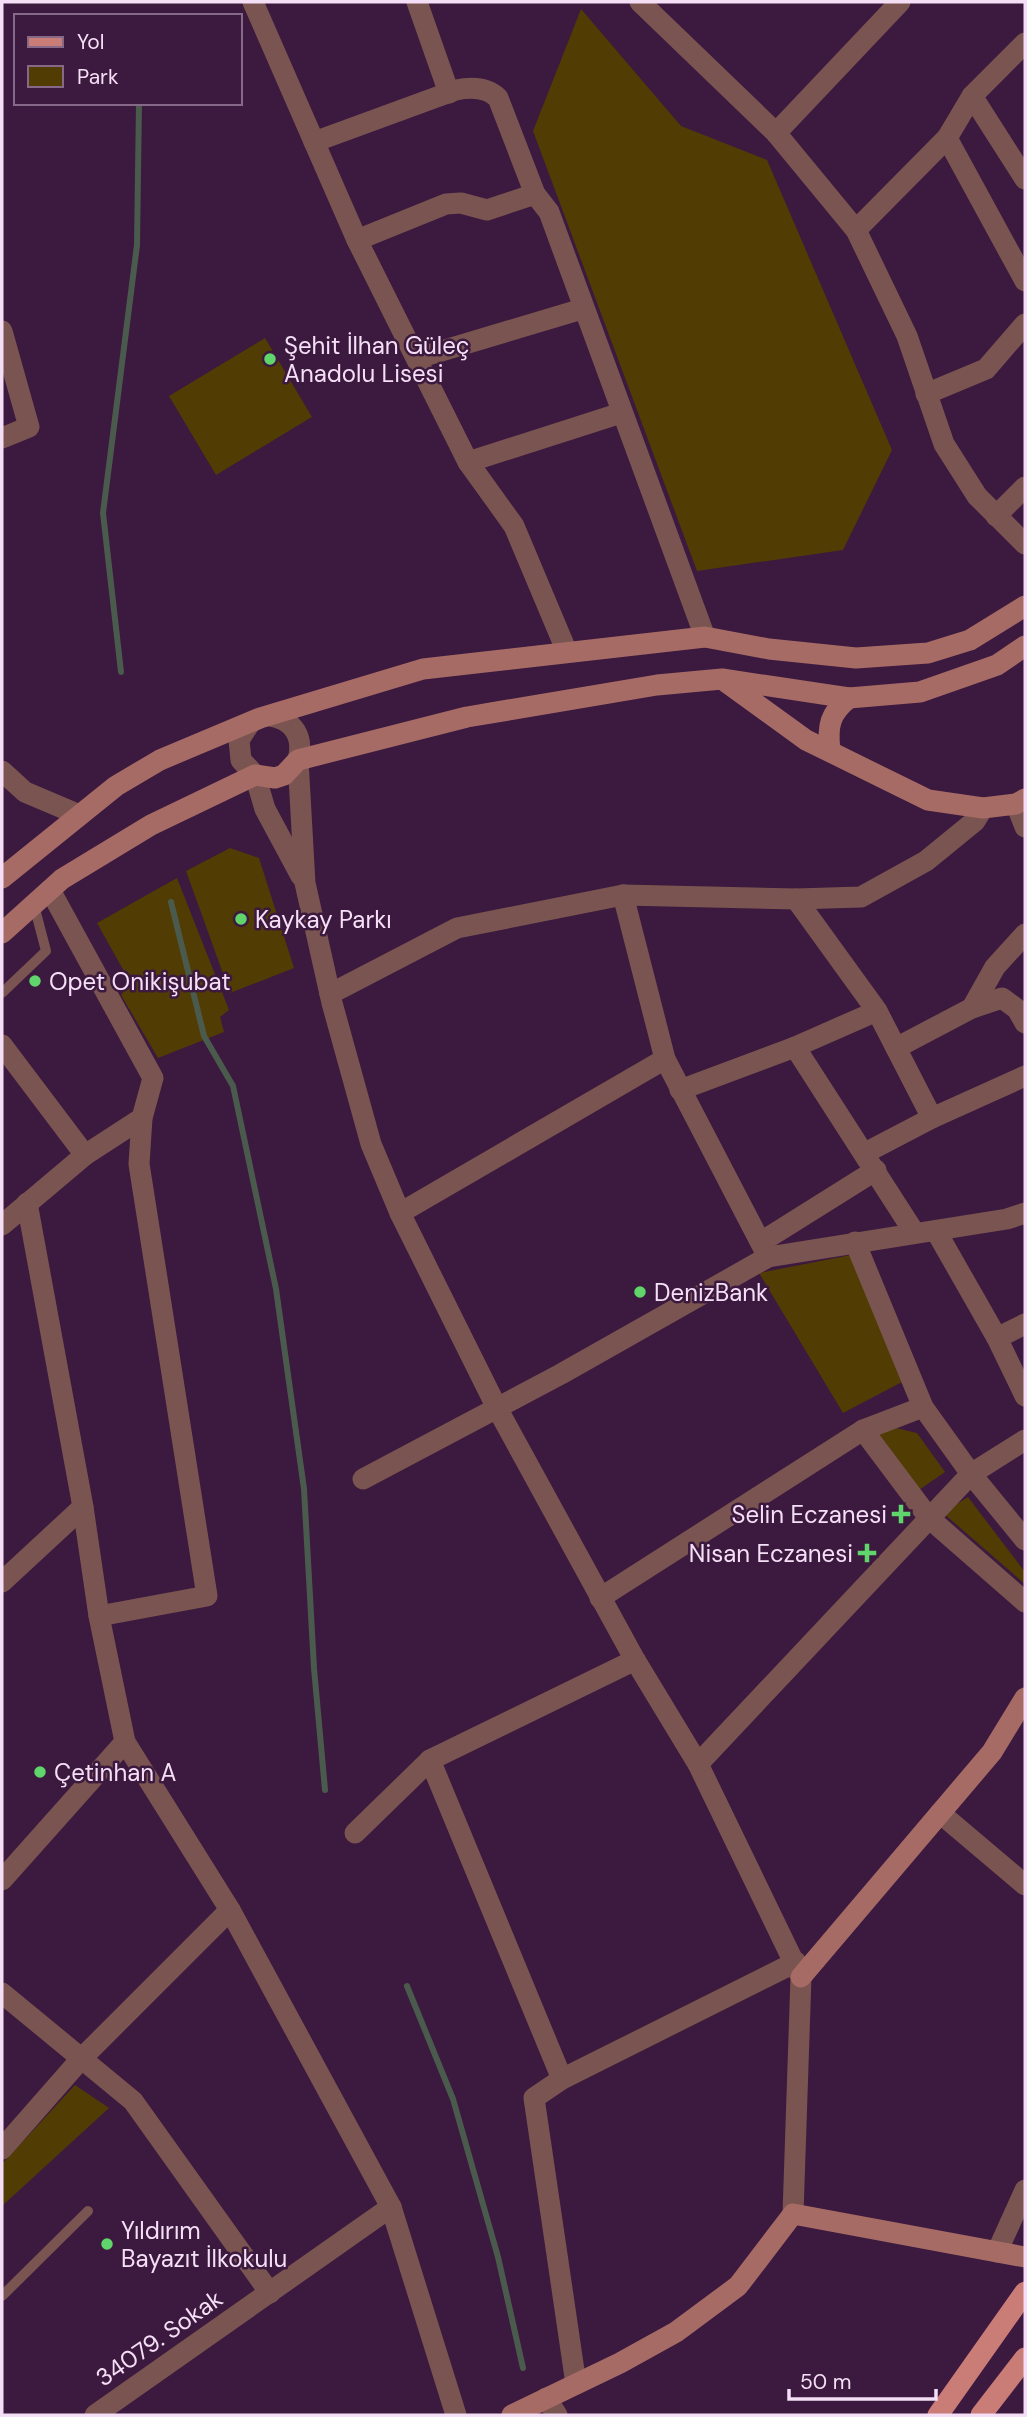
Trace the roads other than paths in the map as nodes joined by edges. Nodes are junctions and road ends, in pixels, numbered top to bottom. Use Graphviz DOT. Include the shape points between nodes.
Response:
graph roads {
  1 [pos="253,2"];
  2 [pos="417,2"];
  3 [pos="640,2"];
  4 [pos="900,2"];
  5 [pos="1025,43"];
  6 [pos="449,93"];
  7 [pos="972,96"];
  8 [pos="776,133"];
  9 [pos="947,138"];
  10 [pos="314,142"];
  11 [pos="1025,179"];
  12 [pos="535,194"];
  13 [pos="856,230"];
  14 [pos="357,240"];
  15 [pos="1025,281"];
  16 [pos="582,309"];
  17 [pos="1025,324"];
  18 [pos="2,331"];
  19 [pos="418,359"];
  20 [pos="926,394"];
  21 [pos="621,413"];
  22 [pos="2,438"];
  23 [pos="468,462"];
  24 [pos="1025,487"];
  25 [pos="996,516"];
  26 [pos="1025,544"];
  27 [pos="1025,606"];
  28 [pos="705,637"];
  29 [pos="1025,646"];
  30 [pos="567,652"];
  31 [pos="722,679"];
  32 [pos="849,698"];
  33 [pos="270,716"];
  34 [pos="250,723"];
  35 [pos="830,750"];
  36 [pos="298,760"];
  37 [pos="2,771"];
  38 [pos="255,775"];
  39 [pos="1021,801"];
  40 [pos="983,808"];
  41 [pos="77,814"];
  42 [pos="1025,827"];
  43 [pos="2,878"];
  44 [pos="305,883"];
  45 [pos="50,890"];
  46 [pos="623,895"];
  47 [pos="796,899"];
  48 [pos="34,904"];
  49 [pos="2,933"];
  50 [pos="1025,934"];
  51 [pos="2,993"];
  52 [pos="330,994"];
  53 [pos="972,1008"];
  54 [pos="877,1011"];
  55 [pos="1025,1023"];
  56 [pos="2,1045"];
  57 [pos="795,1047"];
  58 [pos="896,1048"];
  59 [pos="665,1059"];
  60 [pos="1025,1076"];
  61 [pos="680,1090"];
  62 [pos="142,1118"];
  63 [pos="932,1118"];
  64 [pos="85,1155"];
  65 [pos="871,1161"];
  66 [pos="27,1203"];
  67 [pos="400,1213"];
  68 [pos="1025,1213"];
  69 [pos="2,1225"];
  70 [pos="936,1231"];
  71 [pos="914,1233"];
  72 [pos="855,1242"];
  73 [pos="764,1250"];
  74 [pos="1025,1324"];
  75 [pos="998,1338"];
  76 [pos="1025,1396"];
  77 [pos="923,1407"];
  78 [pos="497,1408"];
  79 [pos="863,1430"];
  80 [pos="1025,1440"];
  81 [pos="971,1474"];
  82 [pos="363,1479"];
  83 [pos="83,1507"];
  84 [pos="929,1518"];
  85 [pos="1025,1540"];
  86 [pos="2,1582"];
  87 [pos="600,1598"];
  88 [pos="1025,1602"];
  89 [pos="99,1616"];
  90 [pos="635,1660"];
  91 [pos="1025,1698"];
  92 [pos="125,1742"];
  93 [pos="430,1760"];
  94 [pos="698,1764"];
  95 [pos="940,1813"];
  96 [pos="355,1833"];
  97 [pos="2,1880"];
  98 [pos="1025,1885"];
  99 [pos="230,1910"];
  100 [pos="799,1969"];
  101 [pos="2,1993"];
  102 [pos="80,2060"];
  103 [pos="562,2079"];
  104 [pos="2,2149"];
  105 [pos="1025,2190"];
  106 [pos="391,2207"];
  107 [pos="88,2211"];
  108 [pos="793,2214"];
  109 [pos="997,2252"];
  110 [pos="1025,2257"];
  111 [pos="1025,2292"];
  112 [pos="270,2293"];
  113 [pos="2,2296"];
  114 [pos="1025,2358"];
  115 [pos="576,2384"];
  116 [pos="552,2407"];
  117 [pos="94,2415"];
  118 [pos="456,2415"];
  119 [pos="512,2415"];
  120 [pos="938,2415"];
  121 [pos="981,2415"];
  1 -- 10 [label="street"];
  2 -- 6 [label="street"];
  3 -- 8 [label="street"];
  4 -- 8 [label="street"];
  5 -- 7 [label="street"];
  6 -- 10 [label="street"];
  6 -- 12 [label="street" via="473,88 491,92 498,99"];
  7 -- 9 [label="street"];
  7 -- 11 [label="street"];
  8 -- 13 [label="street"];
  9 -- 13 [label="street"];
  9 -- 15 [label="street"];
  10 -- 14 [label="street"];
  12 -- 14 [label="street" via="487,210 446,204"];
  12 -- 16 [label="street" via="549,212"];
  13 -- 20 [label="street" via="907,336"];
  14 -- 19 [label="street"];
  16 -- 19 [label="street"];
  16 -- 21 [label="street"];
  17 -- 20 [label="street" via="986,369"];
  18 -- 22 [label="street" via="29,427"];
  19 -- 23 [label="street"];
  20 -- 25 [label="street" via="944,444 977,496"];
  21 -- 23 [label="street"];
  21 -- 28 [label="street"];
  23 -- 30 [label="street" via="514,526"];
  24 -- 25 [label="street"];
  25 -- 26 [label="street"];
  27 -- 28 [label="main road" via="970,640 928,653 856,658"];
  28 -- 30 [label="main road"];
  29 -- 32 [label="main road" via="997,665 920,692"];
  30 -- 33 [label="main road" via="423,669"];
  31 -- 32 [label="main road"];
  31 -- 35 [label="main road" via="806,740"];
  31 -- 36 [label="main road" via="657,685 467,717"];
  32 -- 35 [label="main road" via="829,721"];
  33 -- 34 [label="main road"];
  33 -- 36 [label="street" via="296,731 301,750"];
  34 -- 38 [label="street" via="243,731 239,751"];
  34 -- 41 [label="main road" via="160,760"];
  35 -- 40 [label="main road" via="928,800"];
  36 -- 38 [label="main road" via="284,775"];
  36 -- 44 [label="street"];
  37 -- 41 [label="street" via="25,792"];
  38 -- 44 [label="street" via="265,808"];
  38 -- 45 [label="main road" via="151,825"];
  39 -- 40 [label="main road"];
  39 -- 42 [label="street"];
  40 -- 47 [label="street" via="975,821 926,861 861,897"];
  41 -- 43 [label="main road"];
  44 -- 52 [label="street"];
  45 -- 48 [label="main road"];
  45 -- 62 [label="street" via="153,1078"];
  46 -- 47 [label="street"];
  46 -- 52 [label="street" via="457,928"];
  46 -- 59 [label="street"];
  47 -- 54 [label="street"];
  48 -- 49 [label="main road"];
  48 -- 51 [label="lane" via="46,951"];
  50 -- 53 [label="street" via="995,967"];
  52 -- 67 [label="street" via="371,1144"];
  53 -- 55 [label="street" via="1002,998 1017,1009"];
  53 -- 58 [label="street"];
  54 -- 57 [label="street"];
  54 -- 58 [label="street"];
  56 -- 64 [label="street"];
  57 -- 61 [label="street"];
  57 -- 65 [label="street"];
  58 -- 63 [label="street"];
  59 -- 61 [label="street"];
  59 -- 67 [label="street"];
  60 -- 63 [label="street"];
  61 -- 73 [label="street"];
  62 -- 64 [label="street"];
  62 -- 89 [label="street" via="139,1164 207,1596"];
  63 -- 65 [label="street"];
  64 -- 66 [label="street"];
  65 -- 71 [label="street"];
  65 -- 73 [label="street"];
  66 -- 69 [label="street"];
  66 -- 83 [label="street"];
  67 -- 78 [label="street"];
  68 -- 70 [label="street"];
  70 -- 71 [label="street"];
  70 -- 75 [label="street"];
  71 -- 72 [label="street"];
  72 -- 73 [label="street"];
  72 -- 77 [label="street"];
  73 -- 78 [label="street"];
  74 -- 75 [label="street"];
  75 -- 76 [label="street"];
  77 -- 79 [label="street"];
  77 -- 81 [label="street"];
  78 -- 82 [label="street"];
  78 -- 87 [label="street"];
  79 -- 84 [label="street"];
  79 -- 87 [label="street"];
  80 -- 81 [label="street"];
  81 -- 84 [label="street"];
  81 -- 85 [label="street"];
  83 -- 86 [label="street"];
  83 -- 89 [label="street"];
  84 -- 88 [label="street"];
  84 -- 94 [label="street"];
  87 -- 90 [label="street"];
  89 -- 92 [label="street"];
  90 -- 93 [label="street"];
  90 -- 94 [label="street"];
  91 -- 95 [label="main road" via="992,1752"];
  92 -- 97 [label="street"];
  92 -- 99 [label="street"];
  93 -- 96 [label="street"];
  93 -- 103 [label="street"];
  94 -- 100 [label="street"];
  95 -- 98 [label="street"];
  95 -- 100 [label="main road"];
  99 -- 102 [label="street"];
  99 -- 106 [label="street"];
  100 -- 103 [label="street"];
  100 -- 108 [label="street"];
  101 -- 102 [label="street"];
  102 -- 104 [label="street"];
  102 -- 112 [label="street" via="133,2101"];
  103 -- 115 [label="street" via="534,2098"];
  105 -- 109 [label="street"];
  106 -- 112 [label="street, 34079. Sokak"];
  106 -- 118 [label="street"];
  107 -- 113 [label="lane"];
  108 -- 109 [label="main road"];
  108 -- 115 [label="main road" via="738,2286 676,2332"];
  109 -- 110 [label="main road"];
  111 -- 120 [label="main road"];
  112 -- 117 [label="street, 34079. Sokak"];
  114 -- 121 [label="main road"];
  115 -- 116 [label="main road"];
  116 -- 119 [label="main road"];
}
